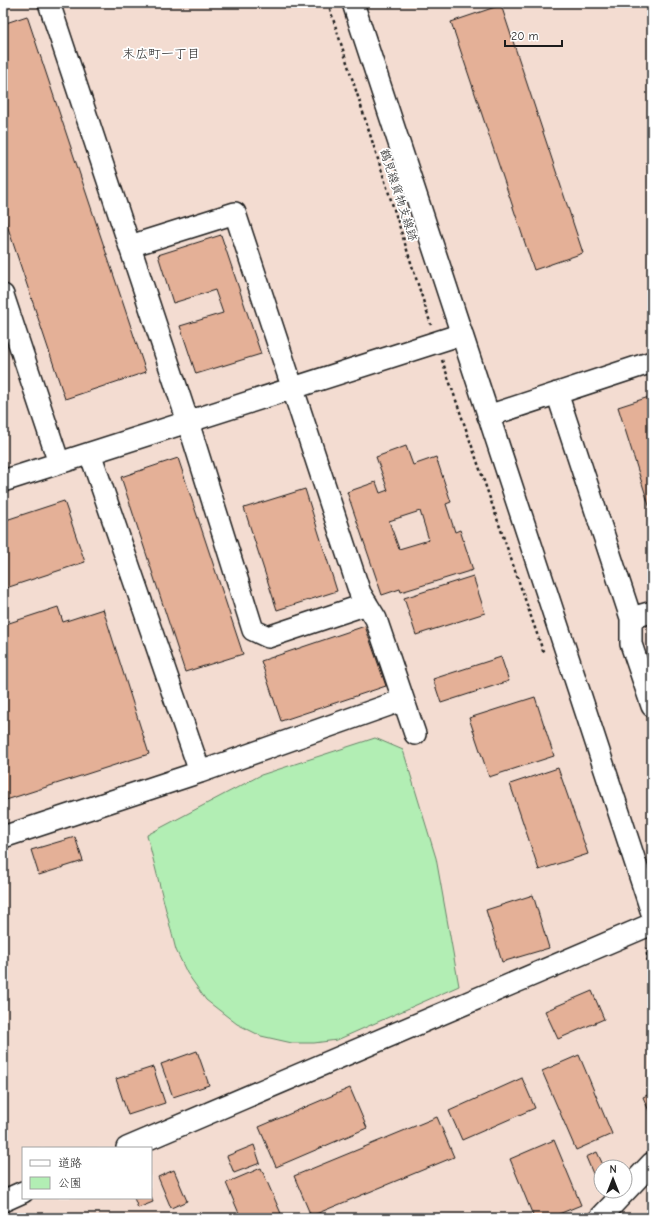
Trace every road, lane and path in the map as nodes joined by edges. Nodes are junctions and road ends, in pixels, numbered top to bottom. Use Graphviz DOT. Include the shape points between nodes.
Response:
graph roads {
  1 [pos="49,3"];
  2 [pos="328,3"];
  3 [pos="353,3"];
  4 [pos="130,246"];
  5 [pos="3,295"];
  6 [pos="462,334"];
  7 [pos="436,343"];
  8 [pos="652,362"];
  9 [pos="293,388"];
  10 [pos="452,392"];
  11 [pos="557,394"];
  12 [pos="488,416"];
  13 [pos="188,422"];
  14 [pos="90,453"];
  15 [pos="59,463"];
  16 [pos="3,481"];
  17 [pos="367,604"];
  18 [pos="652,612"];
  19 [pos="631,618"];
  20 [pos="403,700"];
  21 [pos="652,706"];
  22 [pos="415,734"];
  23 [pos="200,772"];
  24 [pos="3,837"];
  25 [pos="652,913"];
  26 [pos="652,924"];
  27 [pos="129,1147"];
  28 [pos="652,1163"];
  29 [pos="22,1192"];
  30 [pos="3,1201"];
  31 [pos="600,1218"];
  1 -- 4 [label="street"];
  2 -- 7 [label="path, 鶴見線貨物支線跡"];
  3 -- 6 [label="street"];
  4 -- 9 [label="street" via="236,213"];
  4 -- 13 [label="street"];
  5 -- 15 [label="street"];
  6 -- 7 [label="street"];
  6 -- 12 [label="street"];
  7 -- 9 [label="street"];
  7 -- 10 [label="path, 鶴見線貨物支線跡"];
  8 -- 11 [label="street"];
  9 -- 13 [label="street"];
  9 -- 17 [label="street" via="360,593"];
  11 -- 12 [label="street"];
  11 -- 19 [label="street"];
  12 -- 25 [label="street"];
  13 -- 14 [label="street"];
  13 -- 17 [label="street" via="253,630 268,637"];
  14 -- 15 [label="street"];
  14 -- 23 [label="street"];
  15 -- 16 [label="street"];
  17 -- 20 [label="street" via="376,619"];
  18 -- 19 [label="street"];
  19 -- 21 [label="street" via="631,644"];
  20 -- 22 [label="street"];
  20 -- 23 [label="street"];
  23 -- 24 [label="street"];
  26 -- 27 [label="street"];
  28 -- 31 [label="street"];
  29 -- 30 [label="street"];
}
